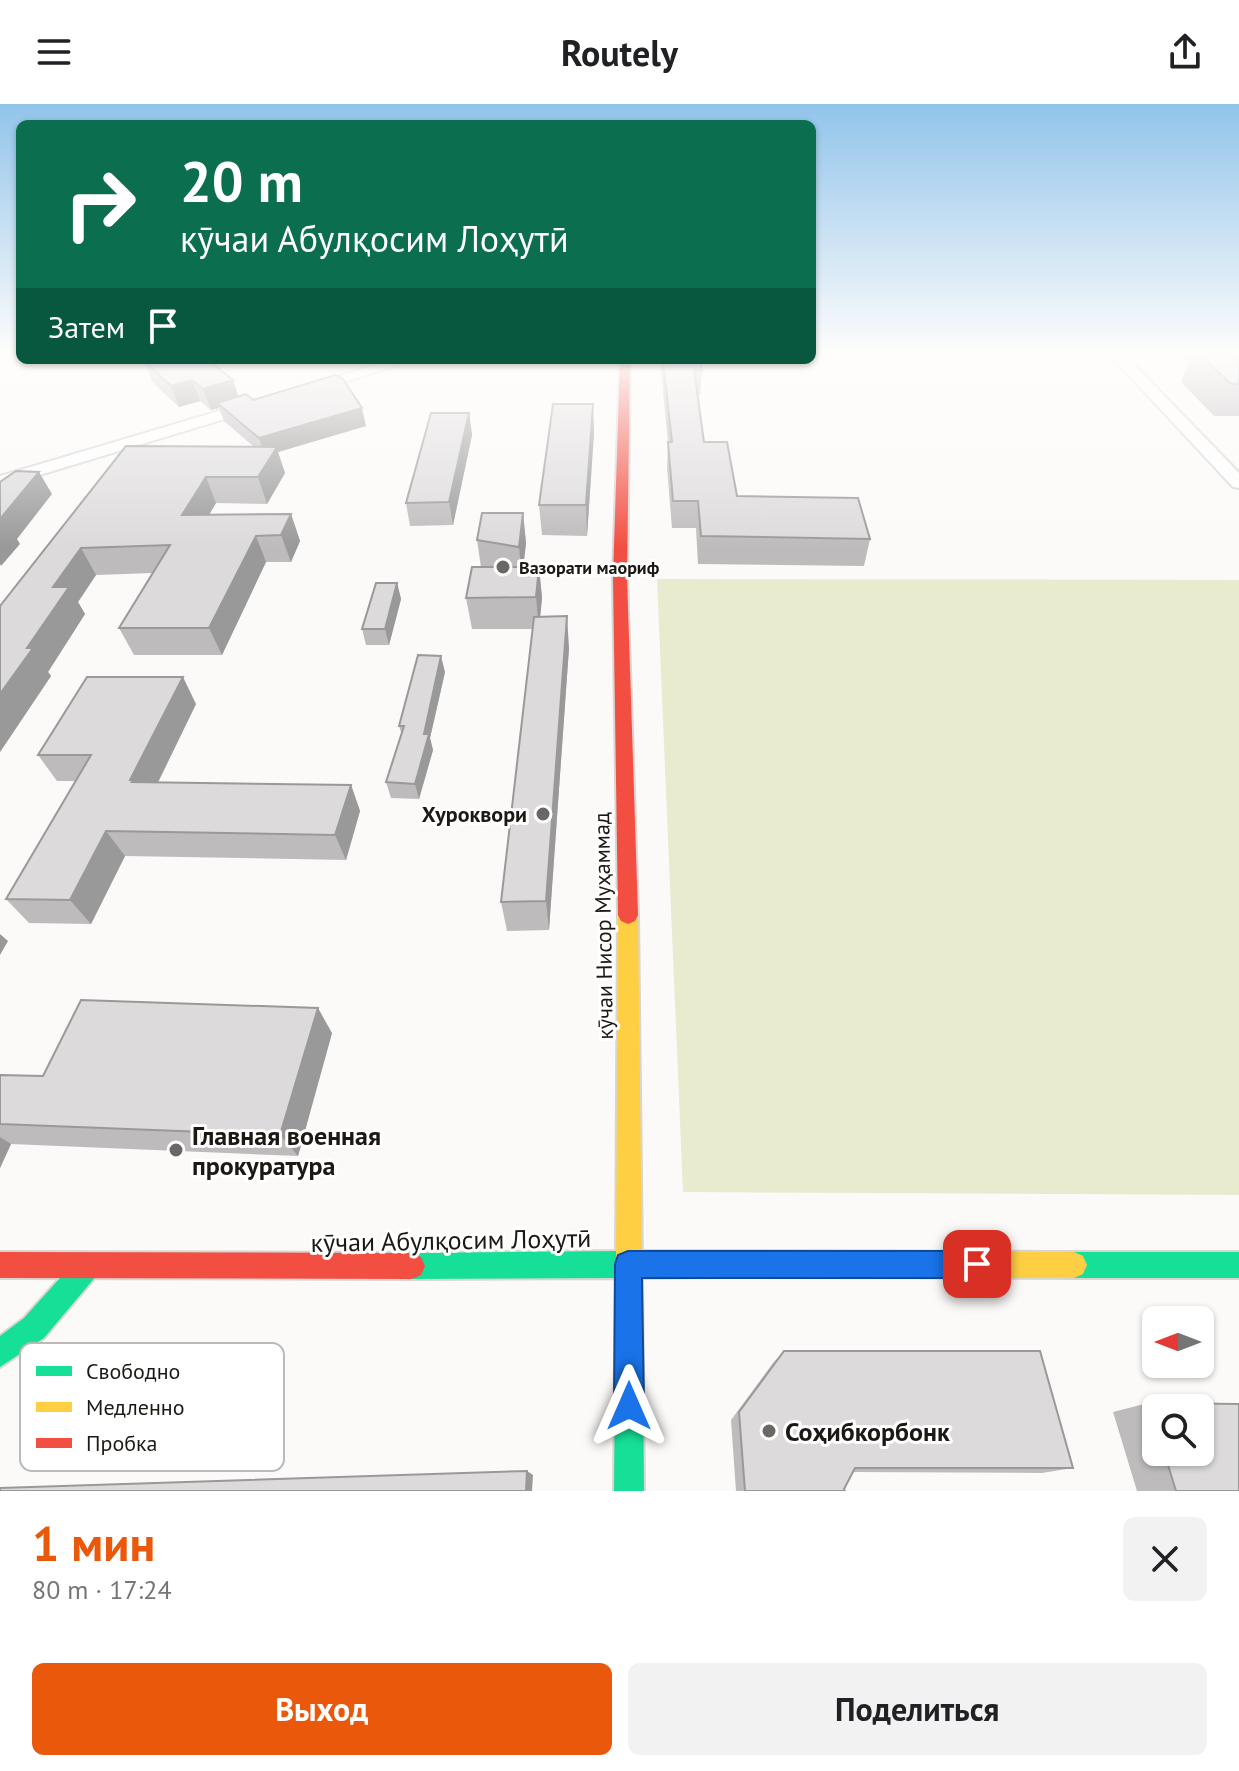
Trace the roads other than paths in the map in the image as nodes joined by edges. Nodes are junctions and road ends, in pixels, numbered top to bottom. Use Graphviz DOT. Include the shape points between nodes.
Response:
graph roads {
  1 [pos="210,419"];
  2 [pos="622,419"];
  3 [pos="1178,419"];
  4 [pos="0,482"];
  5 [pos="1239,483"];
  6 [pos="628,1264"];
  7 [pos="0,1265"];
  8 [pos="1239,1265"];
  9 [pos="88,1266"];
  10 [pos="0,1353"];
  11 [pos="629,1491"];
  1 -- 4 [label="street"];
  2 -- 6 [label="street, кӯчаи Нисор Муҳаммад"];
  3 -- 5 [label="street"];
  6 -- 8 [label="street, кӯчаи Абулқосим Лоҳутӣ"];
  6 -- 9 [label="street, кӯчаи Абулқосим Лоҳутӣ"];
  6 -- 11 [label="street, кӯчаи Нисор Муҳаммад"];
  7 -- 9 [label="street, кӯчаи Абулқосим Лоҳутӣ"];
  9 -- 10 [label="street" via="34,1328"];
}
